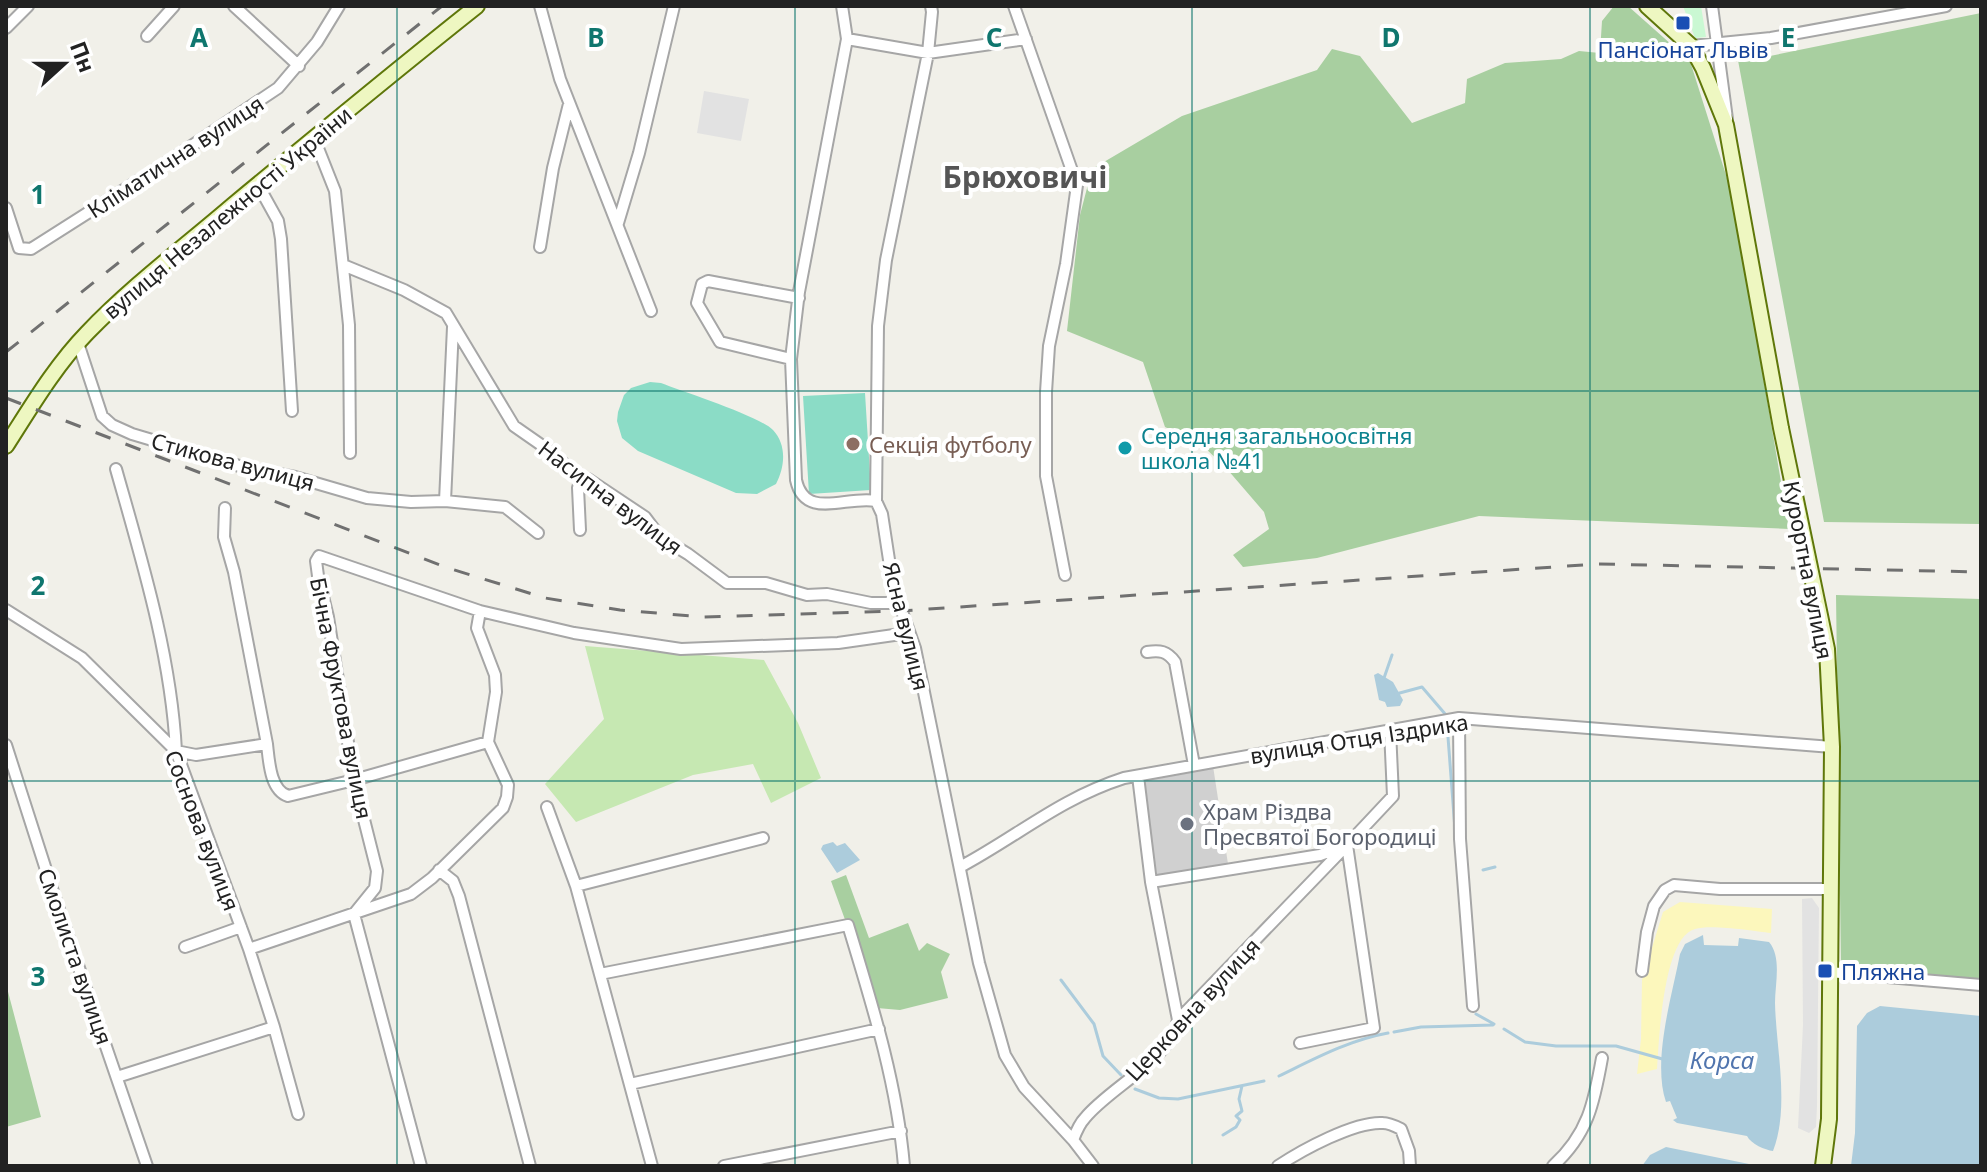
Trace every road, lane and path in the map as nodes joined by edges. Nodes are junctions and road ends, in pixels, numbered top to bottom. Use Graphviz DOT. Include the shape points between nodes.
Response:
graph roads {
  1 [pos="28,6"];
  2 [pos="174,6"];
  3 [pos="234,6"];
  4 [pos="339,6"];
  5 [pos="477,6"];
  6 [pos="540,6"];
  7 [pos="674,6"];
  8 [pos="842,6"];
  9 [pos="931,6"];
  10 [pos="1027,6"];
  11 [pos="1647,6"];
  12 [pos="1712,6"];
  13 [pos="1946,6"];
  14 [pos="1015,10"];
  15 [pos="6,28"];
  16 [pos="147,36"];
  17 [pos="847,39"];
  18 [pos="1026,39"];
  19 [pos="1718,45"];
  20 [pos="1691,46"];
  21 [pos="928,53"];
  22 [pos="299,66"];
  23 [pos="569,104"];
  24 [pos="1730,137"];
  25 [pos="314,138"];
  26 [pos="258,185"];
  27 [pos="6,208"];
  28 [pos="618,223"];
  29 [pos="540,247"];
  30 [pos="343,265"];
  31 [pos="799,298"];
  32 [pos="651,311"];
  33 [pos="454,325"];
  34 [pos="78,343"];
  35 [pos="791,359"];
  36 [pos="292,411"];
  37 [pos="6,446"];
  38 [pos="350,453"];
  39 [pos="116,469"];
  40 [pos="581,478"];
  41 [pos="445,501"];
  42 [pos="876,501"];
  43 [pos="225,508"];
  44 [pos="580,530"];
  45 [pos="538,533"];
  46 [pos="1065,575"];
  47 [pos="898,603"];
  48 [pos="6,610"];
  49 [pos="480,611"];
  50 [pos="908,633"];
  51 [pos="1147,652"];
  52 [pos="1459,718"];
  53 [pos="1390,730"];
  54 [pos="488,742"];
  55 [pos="267,744"];
  56 [pos="6,745"];
  57 [pos="1832,747"];
  58 [pos="176,751"];
  59 [pos="1194,765"];
  60 [pos="1138,776"];
  61 [pos="354,780"];
  62 [pos="547,807"];
  63 [pos="763,838"];
  64 [pos="1347,845"];
  65 [pos="960,867"];
  66 [pos="439,870"];
  67 [pos="1151,882"];
  68 [pos="576,886"];
  69 [pos="1830,889"];
  70 [pos="354,914"];
  71 [pos="241,927"];
  72 [pos="185,947"];
  73 [pos="249,949"];
  74 [pos="1642,971"];
  75 [pos="1829,972"];
  76 [pos="600,974"];
  77 [pos="1981,985"];
  78 [pos="1473,1006"];
  79 [pos="1178,1020"];
  80 [pos="274,1027"];
  81 [pos="879,1029"];
  82 [pos="1300,1043"];
  83 [pos="1602,1058"];
  84 [pos="117,1077"];
  85 [pos="630,1084"];
  86 [pos="298,1114"];
  87 [pos="901,1131"];
  88 [pos="1073,1140"];
  89 [pos="147,1166"];
  90 [pos="421,1166"];
  91 [pos="530,1166"];
  92 [pos="652,1166"];
  93 [pos="724,1166"];
  94 [pos="904,1166"];
  95 [pos="1093,1166"];
  96 [pos="1278,1166"];
  97 [pos="1410,1166"];
  98 [pos="1553,1166"];
  99 [pos="1823,1166"];
  1 -- 15 [label="street"];
  2 -- 16 [label="street"];
  3 -- 22 [label="street"];
  4 -- 22 [label="street, Кліматична вулиця"];
  5 -- 25 [label="main road, вулиця Незалежності України"];
  6 -- 23 [label="street"];
  7 -- 28 [label="street"];
  8 -- 17 [label="street"];
  9 -- 21 [label="street, Ясна вулиця"];
  10 -- 14 [label="street"];
  11 -- 20 [label="main road, Курортна вулиця"];
  12 -- 19 [label="street"];
  13 -- 19 [label="street"];
  14 -- 18 [label="street"];
  17 -- 21 [label="street"];
  17 -- 31 [label="street"];
  18 -- 21 [label="street"];
  18 -- 46 [label="street" via="1077,185 1046,392 1046,476"];
  19 -- 20 [label="street"];
  19 -- 24 [label="street"];
  20 -- 24 [label="main road, Курортна вулиця"];
  21 -- 42 [label="street, Ясна вулиця" via="886,260 878,326"];
  22 -- 27 [label="street, Кліматична вулиця" via="278,88 31,249 19,248"];
  23 -- 28 [label="street"];
  23 -- 29 [label="street"];
  24 -- 57 [label="main road, Курортна вулиця" via="1781,428 1827,649"];
  25 -- 26 [label="main road, вулиця Незалежності України"];
  25 -- 30 [label="street" via="335,191"];
  26 -- 34 [label="main road, вулиця Незалежності України" via="127,294"];
  26 -- 36 [label="street" via="278,221 281,239"];
  28 -- 32 [label="street"];
  30 -- 33 [label="street, Насипна вулиця" via="404,290 446,313"];
  30 -- 38 [label="street"];
  31 -- 35 [label="street"];
  31 -- 35 [label="street" via="708,281 702,284 697,303 720,342"];
  33 -- 40 [label="street, Насипна вулиця" via="514,426"];
  33 -- 41 [label="street"];
  34 -- 37 [label="main road, вулиця Незалежності України"];
  34 -- 41 [label="street, Стикова вулиця" via="102,416 132,434 367,498"];
  35 -- 42 [label="street" via="798,491 820,504"];
  39 -- 58 [label="street" via="152,602"];
  40 -- 44 [label="street"];
  40 -- 47 [label="street, Насипна вулиця" via="645,517 660,537 727,583 766,583 807,595"];
  41 -- 45 [label="street, Стикова вулиця" via="505,507"];
  42 -- 47 [label="street, Ясна вулиця"];
  43 -- 55 [label="street" via="224,537"];
  47 -- 50 [label="street, Ясна вулиця"];
  48 -- 58 [label="street, Соснова вулиця" via="82,658"];
  49 -- 50 [label="street" via="574,633 681,649 838,643"];
  49 -- 54 [label="street" via="477,628 495,675"];
  49 -- 61 [label="street, Бічна Фруктова вулиця" via="319,556 318,576"];
  50 -- 65 [label="street, Ясна вулиця"];
  51 -- 59 [label="street" via="1159,650 1175,662"];
  52 -- 53 [label="street, вулиця Отця Іздрика"];
  52 -- 57 [label="street, вулиця Отця Іздрика"];
  52 -- 78 [label="street" via="1460,839"];
  53 -- 59 [label="street, вулиця Отця Іздрика"];
  53 -- 64 [label="street, Церковна вулиця" via="1393,796"];
  54 -- 61 [label="street"];
  54 -- 66 [label="street" via="508,785 503,808"];
  55 -- 58 [label="street" via="196,755"];
  55 -- 61 [label="street" via="281,794"];
  56 -- 84 [label="street, Смолиста вулиця"];
  57 -- 69 [label="main road, Курортна вулиця"];
  58 -- 71 [label="street, Соснова вулиця"];
  59 -- 60 [label="street, вулиця Отця Іздрика"];
  60 -- 65 [label="street, вулиця Отця Іздрика" via="1093,788"];
  60 -- 67 [label="street"];
  61 -- 70 [label="street, Бічна Фруктова вулиця" via="377,871 375,888"];
  62 -- 68 [label="street"];
  63 -- 68 [label="street"];
  64 -- 67 [label="street" via="1320,855"];
  64 -- 79 [label="street, Церковна вулиця"];
  64 -- 82 [label="street" via="1374,1028"];
  65 -- 88 [label="street, Ясна вулиця" via="1005,1055 1024,1087"];
  66 -- 70 [label="street" via="411,894"];
  66 -- 91 [label="street" via="453,881 459,896"];
  67 -- 79 [label="street"];
  68 -- 76 [label="street"];
  69 -- 74 [label="street" via="1674,885 1654,906"];
  69 -- 75 [label="main road, Курортна вулиця"];
  70 -- 73 [label="street"];
  70 -- 90 [label="street"];
  71 -- 72 [label="street"];
  71 -- 73 [label="street, Соснова вулиця"];
  73 -- 80 [label="street, Соснова вулиця"];
  75 -- 77 [label="street"];
  75 -- 99 [label="main road, Курортна вулиця" via="1829,1119"];
  76 -- 81 [label="street" via="848,925"];
  76 -- 85 [label="street"];
  79 -- 88 [label="street, Церковна вулиця" via="1176,1032 1140,1072 1085,1117"];
  80 -- 84 [label="street"];
  80 -- 86 [label="street, Соснова вулиця"];
  81 -- 85 [label="street"];
  81 -- 87 [label="street"];
  83 -- 98 [label="street" via="1589,1117"];
  84 -- 89 [label="street, Смолиста вулиця"];
  85 -- 92 [label="street"];
  87 -- 93 [label="street"];
  87 -- 94 [label="street"];
  88 -- 95 [label="street, Ясна вулиця"];
  96 -- 97 [label="street" via="1341,1133 1385,1122 1401,1129"];
}
